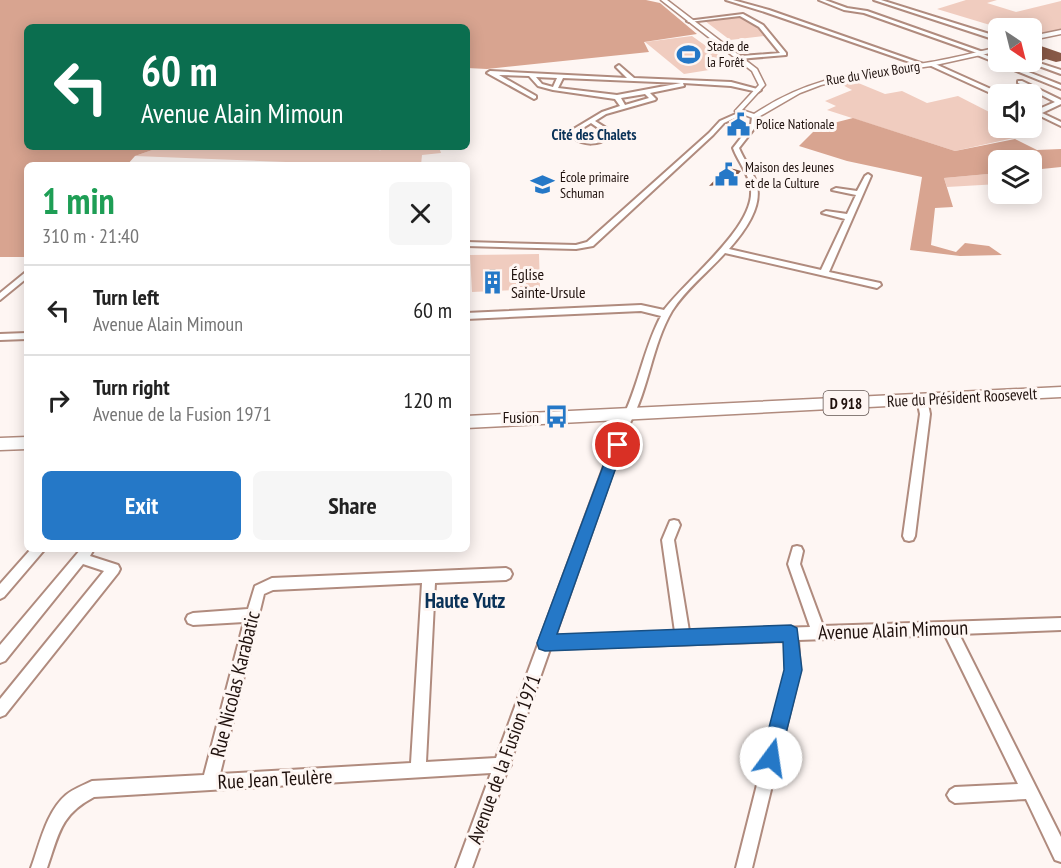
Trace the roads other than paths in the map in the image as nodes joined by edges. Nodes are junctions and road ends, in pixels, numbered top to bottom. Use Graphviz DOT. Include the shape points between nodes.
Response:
graph roads {
  1 [pos="664,0"];
  2 [pos="728,0"];
  3 [pos="821,0"];
  4 [pos="876,0"];
  5 [pos="689,21"];
  6 [pos="1061,32"];
  7 [pos="988,36"];
  8 [pos="1042,36"];
  9 [pos="988,52"];
  10 [pos="980,53"];
  11 [pos="741,58"];
  12 [pos="927,64"];
  13 [pos="1042,66"];
  14 [pos="619,67"];
  15 [pos="1061,72"];
  16 [pos="531,75"];
  17 [pos="561,76"];
  18 [pos="632,79"];
  19 [pos="696,82"];
  20 [pos="1020,82"];
  21 [pos="1024,84"];
  22 [pos="1061,87"];
  23 [pos="555,89"];
  24 [pos="758,90"];
  25 [pos="988,90"];
  26 [pos="647,93"];
  27 [pos="1042,93"];
  28 [pos="534,97"];
  29 [pos="617,98"];
  30 [pos="624,107"];
  31 [pos="1042,109"];
  32 [pos="740,114"];
  33 [pos="1042,116"];
  34 [pos="755,117"];
  35 [pos="592,121"];
  36 [pos="1061,124"];
  37 [pos="868,176"];
  38 [pos="836,190"];
  39 [pos="860,194"];
  40 [pos="826,213"];
  41 [pos="849,217"];
  42 [pos="470,244"];
  43 [pos="722,250"];
  44 [pos="824,273"];
  45 [pos="24,277"];
  46 [pos="878,285"];
  47 [pos="0,297"];
  48 [pos="667,314"];
  49 [pos="470,316"];
  50 [pos="24,336"];
  51 [pos="0,337"];
  52 [pos="1061,392"];
  53 [pos="922,399"];
  54 [pos="631,414"];
  55 [pos="470,422"];
  56 [pos="24,443"];
  57 [pos="3,446"];
  58 [pos="675,525"];
  59 [pos="909,536"];
  60 [pos="797,551"];
  61 [pos="36,552"];
  62 [pos="85,553"];
  63 [pos="506,573"];
  64 [pos="429,577"];
  65 [pos="0,593"];
  66 [pos="253,615"];
  67 [pos="194,619"];
  68 [pos="1061,624"];
  69 [pos="950,628"];
  70 [pos="818,632"];
  71 [pos="791,634"];
  72 [pos="683,638"];
  73 [pos="545,643"];
  74 [pos="0,656"];
  75 [pos="0,710"];
  76 [pos="503,765"];
  77 [pos="418,770"];
  78 [pos="210,782"];
  79 [pos="1030,791"];
  80 [pos="955,795"];
  81 [pos="1061,854"];
  82 [pos="39,868"];
  83 [pos="464,868"];
  84 [pos="744,868"];
  1 -- 5 [label="street"];
  2 -- 12 [label="street"];
  3 -- 10 [label="street"];
  4 -- 7 [label="street"];
  5 -- 11 [label="street"];
  5 -- 11 [label="street" via="741,15 761,26 784,54"];
  6 -- 8 [label="street"];
  9 -- 10 [label="street, Rue du Vieux Bourg"];
  10 -- 12 [label="street, Rue du Vieux Bourg"];
  10 -- 22 [label="street"];
  11 -- 24 [label="street" via="760,77 762,84"];
  12 -- 25 [label="street"];
  12 -- 34 [label="street, Rue du Vieux Bourg" via="807,86"];
  13 -- 15 [label="street"];
  14 -- 18 [label="street"];
  16 -- 17 [label="street"];
  16 -- 23 [label="street" via="540,85"];
  16 -- 28 [label="street" via="490,73"];
  17 -- 18 [label="street"];
  17 -- 23 [label="street"];
  18 -- 19 [label="street"];
  19 -- 24 [label="street"];
  19 -- 26 [label="street"];
  20 -- 21 [label="street"];
  23 -- 29 [label="street"];
  24 -- 32 [label="street" via="738,109"];
  26 -- 29 [label="street"];
  26 -- 30 [label="street" via="653,99"];
  27 -- 31 [label="street" via="1060,102"];
  29 -- 30 [label="street"];
  30 -- 35 [label="street"];
  32 -- 34 [label="street"];
  32 -- 42 [label="street" via="716,126 590,244"];
  33 -- 36 [label="street"];
  34 -- 43 [label="street, Avenue de la Fusion 1971" via="754,125 736,148 755,195 742,225"];
  35 -- 35 [label="street" via="575,130 574,136 587,142 607,136"];
  37 -- 39 [label="street"];
  38 -- 39 [label="street"];
  39 -- 41 [label="street"];
  40 -- 41 [label="street"];
  41 -- 44 [label="street"];
  43 -- 44 [label="street"];
  43 -- 48 [label="street, Avenue de la Fusion 1971"];
  44 -- 46 [label="street"];
  45 -- 47 [label="street"];
  48 -- 49 [label="street" via="641,308"];
  48 -- 54 [label="street, Avenue de la Fusion 1971"];
  50 -- 51 [label="street"];
  52 -- 53 [label="main road, Rue du Président Roosevelt / D 918"];
  53 -- 54 [label="main road, Rue du Président Roosevelt / D 918"];
  53 -- 59 [label="street" via="925,414"];
  54 -- 55 [label="main road, Rue du Président Roosevelt / D 918"];
  54 -- 73 [label="street, Avenue de la Fusion 1971"];
  56 -- 57 [label="main road"];
  58 -- 72 [label="street" via="668,540"];
  60 -- 70 [label="street" via="794,564"];
  61 -- 65 [label="street"];
  62 -- 74 [label="street"];
  62 -- 75 [label="street" via="114,569"];
  63 -- 64 [label="street"];
  64 -- 66 [label="street, Rue Nicolas Karabatic" via="272,584 259,590"];
  64 -- 77 [label="street"];
  66 -- 67 [label="street"];
  66 -- 78 [label="street, Rue Nicolas Karabatic"];
  68 -- 69 [label="street, Avenue Alain Mimoun"];
  69 -- 70 [label="street, Avenue Alain Mimoun"];
  69 -- 79 [label="street"];
  70 -- 71 [label="street, Avenue Alain Mimoun"];
  71 -- 72 [label="street, Avenue Alain Mimoun"];
  71 -- 84 [label="street" via="793,670"];
  72 -- 73 [label="street, Avenue Alain Mimoun"];
  73 -- 76 [label="street, Avenue de la Fusion 1971"];
  76 -- 77 [label="street, Rue Jean Teulère"];
  76 -- 83 [label="street, Avenue de la Fusion 1971"];
  77 -- 78 [label="street, Rue Jean Teulère"];
  78 -- 82 [label="street, Rue Jean Teulère" via="92,789 72,800 57,818"];
  79 -- 80 [label="street"];
  79 -- 81 [label="street"];
}
